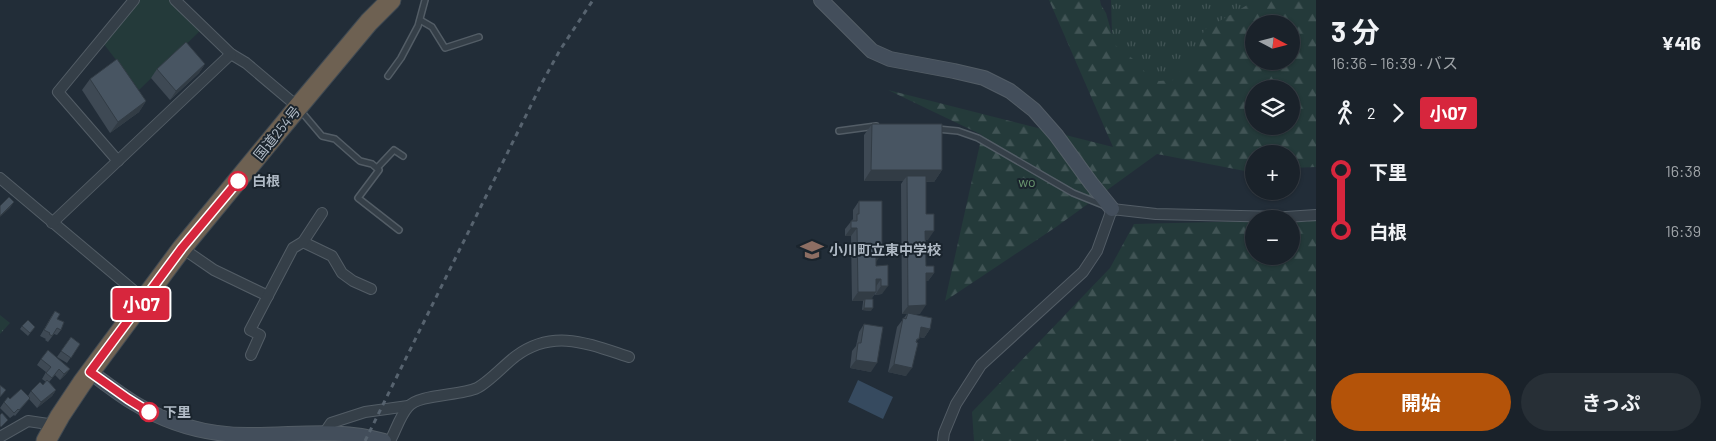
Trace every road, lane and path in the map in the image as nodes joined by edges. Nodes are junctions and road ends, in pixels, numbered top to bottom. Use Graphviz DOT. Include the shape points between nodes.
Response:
graph roads {
  1 [pos="134,0"];
  2 [pos="175,0"];
  3 [pos="391,0"];
  4 [pos="425,0"];
  5 [pos="822,0"];
  6 [pos="420,20"];
  7 [pos="479,37"];
  8 [pos="231,54"];
  9 [pos="388,76"];
  10 [pos="298,107"];
  11 [pos="881,126"];
  12 [pos="930,128"];
  13 [pos="839,132"];
  14 [pos="403,156"];
  15 [pos="118,161"];
  16 [pos="376,168"];
  17 [pos="0,178"];
  18 [pos="1112,209"];
  19 [pos="322,213"];
  20 [pos="1316,215"];
  21 [pos="52,223"];
  22 [pos="399,230"];
  23 [pos="303,242"];
  24 [pos="182,248"];
  25 [pos="371,289"];
  26 [pos="268,296"];
  27 [pos="145,300"];
  28 [pos="251,355"];
  29 [pos="629,357"];
  30 [pos="90,372"];
  31 [pos="408,406"];
  32 [pos="325,432"];
  33 [pos="51,433"];
  34 [pos="0,437"];
  35 [pos="230,438"];
  36 [pos="384,441"];
  37 [pos="390,441"];
  38 [pos="943,441"];
  1 -- 15 [label="street" via="58,92"];
  2 -- 8 [label="street"];
  3 -- 10 [label="highway, 国道254号"];
  4 -- 6 [label="lane"];
  5 -- 18 [label="street" via="872,51 890,59 984,78 1010,91 1034,110 1056,135"];
  6 -- 7 [label="lane" via="432,27 445,48"];
  6 -- 9 [label="lane"];
  8 -- 10 [label="street"];
  8 -- 15 [label="street"];
  10 -- 16 [label="lane" via="322,136 334,139 360,161"];
  10 -- 24 [label="highway, 国道254号"];
  11 -- 13 [label="lane"];
  12 -- 18 [label="lane" via="958,131 978,138 1073,193"];
  14 -- 16 [label="lane" via="394,150"];
  15 -- 21 [label="street"];
  16 -- 22 [label="lane" via="379,170 358,198"];
  17 -- 21 [label="street"];
  18 -- 20 [label="street" via="1156,214"];
  18 -- 38 [label="street" via="1097,252 1083,272 981,364 956,404"];
  19 -- 23 [label="street"];
  21 -- 27 [label="street"];
  23 -- 25 [label="street" via="332,256 342,273"];
  23 -- 26 [label="street" via="293,248"];
  24 -- 26 [label="street" via="214,270"];
  24 -- 27 [label="highway, 国道254号"];
  26 -- 28 [label="street" via="250,330 260,335"];
  27 -- 30 [label="highway, 国道254号"];
  29 -- 31 [label="street" via="586,343 560,339 541,343 518,355 477,388 417,400"];
  30 -- 33 [label="highway, 国道254号"];
  30 -- 35 [label="street" via="135,404 160,417"];
  31 -- 32 [label="street" via="365,412 331,423"];
  31 -- 37 [label="street"];
  32 -- 35 [label="street"];
  32 -- 36 [label="street"];
  33 -- 34 [label="street" via="28,422"];
}
